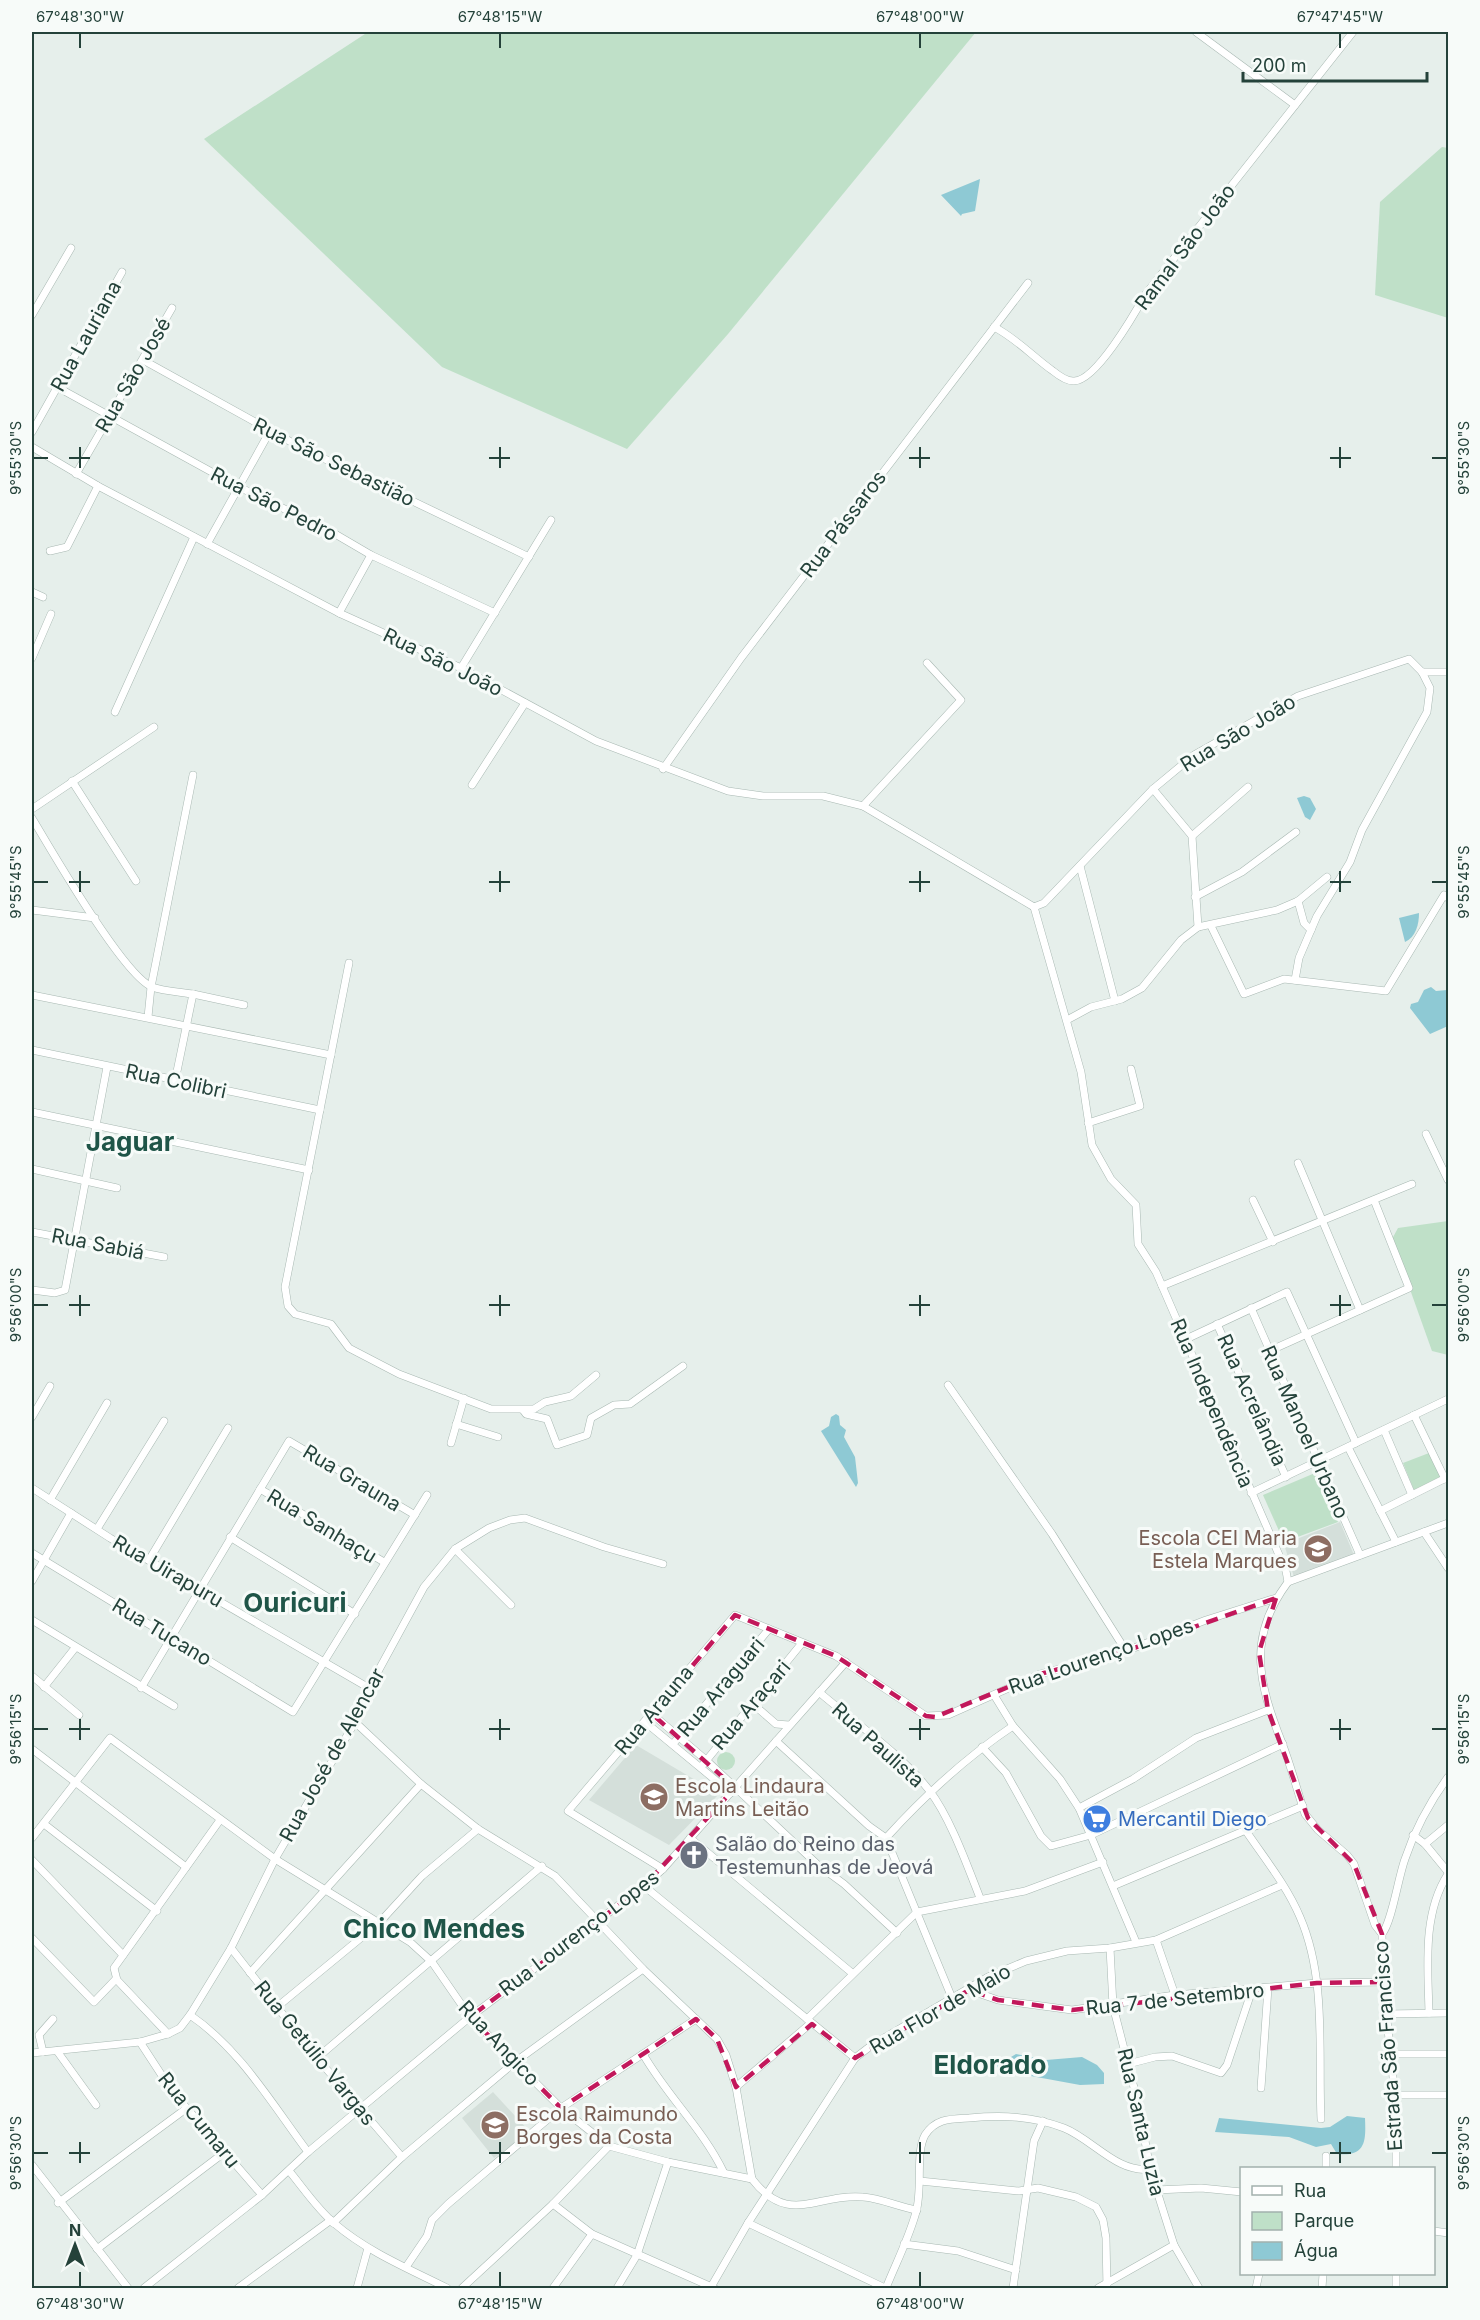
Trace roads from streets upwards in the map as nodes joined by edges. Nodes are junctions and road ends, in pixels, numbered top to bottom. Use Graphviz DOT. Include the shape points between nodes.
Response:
graph roads {
  1 [pos="1196,32"];
  2 [pos="1353,32"];
  3 [pos="1295,105"];
  4 [pos="71,248"];
  5 [pos="122,272"];
  6 [pos="1028,283"];
  7 [pos="172,308"];
  8 [pos="32,315"];
  9 [pos="994,327"];
  10 [pos="143,360"];
  11 [pos="57,387"];
  12 [pos="109,416"];
  13 [pos="270,431"];
  14 [pos="32,432"];
  15 [pos="32,447"];
  16 [pos="76,474"];
  17 [pos="98,486"];
  18 [pos="239,487"];
  19 [pos="551,520"];
  20 [pos="195,537"];
  21 [pos="207,544"];
  22 [pos="50,551"];
  23 [pos="371,555"];
  24 [pos="530,557"];
  25 [pos="32,592"];
  26 [pos="43,597"];
  27 [pos="339,613"];
  28 [pos="495,613"];
  29 [pos="51,614"];
  30 [pos="32,658"];
  31 [pos="927,663"];
  32 [pos="461,668"];
  33 [pos="1422,672"];
  34 [pos="1449,672"];
  35 [pos="525,703"];
  36 [pos="115,712"];
  37 [pos="154,727"];
  38 [pos="663,769"];
  39 [pos="193,775"];
  40 [pos="72,781"];
  41 [pos="472,785"];
  42 [pos="1248,787"];
  43 [pos="1154,789"];
  44 [pos="863,806"];
  45 [pos="32,809"];
  46 [pos="32,818"];
  47 [pos="1296,832"];
  48 [pos="1192,836"];
  49 [pos="1080,866"];
  50 [pos="1327,877"];
  51 [pos="136,881"];
  52 [pos="1195,897"];
  53 [pos="1449,898"];
  54 [pos="1298,901"];
  55 [pos="1034,907"];
  56 [pos="32,910"];
  57 [pos="96,918"];
  58 [pos="1211,926"];
  59 [pos="1198,927"];
  60 [pos="1311,930"];
  61 [pos="349,963"];
  62 [pos="1295,980"];
  63 [pos="151,987"];
  64 [pos="193,994"];
  65 [pos="32,995"];
  66 [pos="1115,1001"];
  67 [pos="244,1005"];
  68 [pos="148,1017"];
  69 [pos="1067,1020"];
  70 [pos="186,1027"];
  71 [pos="32,1050"];
  72 [pos="331,1054"];
  73 [pos="108,1067"];
  74 [pos="1131,1069"];
  75 [pos="175,1081"];
  76 [pos="320,1110"];
  77 [pos="32,1112"];
  78 [pos="1088,1123"];
  79 [pos="96,1125"];
  80 [pos="1426,1134"];
  81 [pos="1298,1163"];
  82 [pos="32,1169"];
  83 [pos="309,1170"];
  84 [pos="84,1180"];
  85 [pos="1449,1180"];
  86 [pos="1412,1184"];
  87 [pos="117,1188"];
  88 [pos="1253,1200"];
  89 [pos="1374,1200"];
  90 [pos="1323,1222"];
  91 [pos="32,1232"];
  92 [pos="75,1240"];
  93 [pos="1273,1242"];
  94 [pos="164,1257"];
  95 [pos="1162,1286"];
  96 [pos="32,1290"];
  97 [pos="1251,1308"];
  98 [pos="1360,1310"];
  99 [pos="1217,1324"];
  100 [pos="1306,1334"];
  101 [pos="1184,1340"];
  102 [pos="1269,1351"];
  103 [pos="683,1366"];
  104 [pos="596,1375"];
  105 [pos="948,1385"];
  106 [pos="50,1386"];
  107 [pos="464,1398"];
  108 [pos="1448,1402"];
  109 [pos="107,1403"];
  110 [pos="523,1410"];
  111 [pos="1414,1416"];
  112 [pos="32,1417"];
  113 [pos="164,1422"];
  114 [pos="456,1424"];
  115 [pos="228,1428"];
  116 [pos="1384,1430"];
  117 [pos="498,1437"];
  118 [pos="451,1443"];
  119 [pos="1356,1443"];
  120 [pos="1348,1447"];
  121 [pos="1318,1461"];
  122 [pos="1286,1477"];
  123 [pos="1447,1478"];
  124 [pos="32,1488"];
  125 [pos="260,1489"];
  126 [pos="1251,1493"];
  127 [pos="427,1495"];
  128 [pos="1412,1496"];
  129 [pos="50,1500"];
  130 [pos="1380,1511"];
  131 [pos="72,1514"];
  132 [pos="415,1515"];
  133 [pos="1449,1523"];
  134 [pos="97,1529"];
  135 [pos="1424,1532"];
  136 [pos="230,1537"];
  137 [pos="1396,1542"];
  138 [pos="454,1549"];
  139 [pos="32,1553"];
  140 [pos="1360,1555"];
  141 [pos="44,1560"];
  142 [pos="149,1560"];
  143 [pos="384,1562"];
  144 [pos="663,1564"];
  145 [pos="1449,1568"];
  146 [pos="32,1581"];
  147 [pos="1288,1582"];
  148 [pos="199,1588"];
  149 [pos="1276,1598"];
  150 [pos="511,1605"];
  151 [pos="355,1614"];
  152 [pos="32,1620"];
  153 [pos="769,1629"];
  154 [pos="170,1636"];
  155 [pos="802,1643"];
  156 [pos="75,1648"];
  157 [pos="1126,1651"];
  158 [pos="324,1662"];
  159 [pos="846,1662"];
  160 [pos="32,1676"];
  161 [pos="44,1687"];
  162 [pos="141,1688"];
  163 [pos="369,1688"];
  164 [pos="819,1692"];
  165 [pos="994,1695"];
  166 [pos="753,1704"];
  167 [pos="174,1706"];
  168 [pos="1268,1710"];
  169 [pos="79,1714"];
  170 [pos="652,1714"];
  171 [pos="354,1722"];
  172 [pos="645,1722"];
  173 [pos="789,1725"];
  174 [pos="1013,1726"];
  175 [pos="678,1737"];
  176 [pos="776,1741"];
  177 [pos="674,1744"];
  178 [pos="1283,1744"];
  179 [pos="982,1747"];
  180 [pos="32,1749"];
  181 [pos="706,1760"];
  182 [pos="701,1767"];
  183 [pos="1449,1776"];
  184 [pos="77,1782"];
  185 [pos="421,1784"];
  186 [pos="733,1791"];
  187 [pos="930,1791"];
  188 [pos="1303,1806"];
  189 [pos="1079,1808"];
  190 [pos="220,1820"];
  191 [pos="44,1824"];
  192 [pos="1449,1825"];
  193 [pos="478,1829"];
  194 [pos="1246,1831"];
  195 [pos="32,1835"];
  196 [pos="1091,1835"];
  197 [pos="1413,1835"];
  198 [pos="690,1838"];
  199 [pos="886,1838"];
  200 [pos="1425,1844"];
  201 [pos="275,1859"];
  202 [pos="32,1860"];
  203 [pos="1103,1862"];
  204 [pos="542,1866"];
  205 [pos="186,1867"];
  206 [pos="663,1869"];
  207 [pos="1449,1873"];
  208 [pos="1282,1885"];
  209 [pos="644,1886"];
  210 [pos="1113,1886"];
  211 [pos="323,1890"];
  212 [pos="980,1898"];
  213 [pos="157,1911"];
  214 [pos="916,1912"];
  215 [pos="597,1920"];
  216 [pos="379,1923"];
  217 [pos="897,1933"];
  218 [pos="1382,1934"];
  219 [pos="32,1938"];
  220 [pos="1156,1940"];
  221 [pos="1136,1942"];
  222 [pos="231,1947"];
  223 [pos="1110,1948"];
  224 [pos="123,1955"];
  225 [pos="432,1962"];
  226 [pos="642,1970"];
  227 [pos="250,1973"];
  228 [pos="852,1973"];
  229 [pos="116,1978"];
  230 [pos="1317,1983"];
  231 [pos="1383,1983"];
  232 [pos="1268,1988"];
  233 [pos="969,1990"];
  234 [pos="1252,1990"];
  235 [pos="1175,1995"];
  236 [pos="952,1998"];
  237 [pos="1113,2006"];
  238 [pos="277,2007"];
  239 [pos="1429,2013"];
  240 [pos="1449,2013"];
  241 [pos="1386,2014"];
  242 [pos="190,2015"];
  243 [pos="470,2017"];
  244 [pos="53,2019"];
  245 [pos="696,2019"];
  246 [pos="809,2021"];
  247 [pos="168,2034"];
  248 [pos="140,2042"];
  249 [pos="57,2051"];
  250 [pos="43,2052"];
  251 [pos="32,2053"];
  252 [pos="643,2054"];
  253 [pos="1392,2054"];
  254 [pos="1449,2054"];
  255 [pos="317,2058"];
  256 [pos="855,2058"];
  257 [pos="515,2062"];
  258 [pos="1128,2064"];
  259 [pos="736,2087"];
  260 [pos="1261,2088"];
  261 [pos="1394,2095"];
  262 [pos="1449,2095"];
  263 [pos="96,2105"];
  264 [pos="187,2108"];
  265 [pos="561,2108"];
  266 [pos="359,2110"];
  267 [pos="1321,2119"];
  268 [pos="1043,2121"];
  269 [pos="609,2146"];
  270 [pos="225,2152"];
  271 [pos="308,2152"];
  272 [pos="1326,2156"];
  273 [pos="402,2157"];
  274 [pos="668,2162"];
  275 [pos="32,2165"];
  276 [pos="1326,2167"];
  277 [pos="1396,2167"];
  278 [pos="1150,2169"];
  279 [pos="290,2172"];
  280 [pos="724,2173"];
  281 [pos="752,2179"];
  282 [pos="921,2181"];
  283 [pos="1156,2190"];
  284 [pos="1026,2191"];
  285 [pos="1240,2192"];
  286 [pos="262,2195"];
  287 [pos="765,2196"];
  288 [pos="58,2203"];
  289 [pos="553,2204"];
  290 [pos="917,2210"];
  291 [pos="332,2221"];
  292 [pos="748,2223"];
  293 [pos="592,2234"];
  294 [pos="904,2244"];
  295 [pos="1174,2245"];
  296 [pos="368,2248"];
  297 [pos="97,2249"];
  298 [pos="637,2255"];
  299 [pos="406,2267"];
  300 [pos="1016,2270"];
  301 [pos="1107,2287"];
  302 [pos="713,2288"];
  303 [pos="128,2289"];
  304 [pos="144,2289"];
  305 [pos="238,2289"];
  306 [pos="357,2289"];
  307 [pos="447,2289"];
  308 [pos="462,2289"];
  309 [pos="553,2289"];
  310 [pos="617,2289"];
  311 [pos="885,2289"];
  312 [pos="1013,2289"];
  313 [pos="1098,2289"];
  314 [pos="1199,2289"];
  1 -- 3 [label="street"];
  2 -- 3 [label="street, Ramal São João"];
  3 -- 9 [label="street, Ramal São João" via="1145,295 1093,371 1082,379 1071,380 1055,373"];
  4 -- 8 [label="street"];
  5 -- 11 [label="street, Rua Lauriana"];
  6 -- 9 [label="street, Rua Pássaros"];
  7 -- 10 [label="street, Rua São José"];
  9 -- 38 [label="street, Rua Pássaros" via="741,658"];
  10 -- 12 [label="street, Rua São José"];
  10 -- 13 [label="street, Rua São Sebastião"];
  11 -- 12 [label="street, Rua São Pedro"];
  11 -- 14 [label="street, Rua Lauriana"];
  12 -- 16 [label="street, Rua São José"];
  12 -- 18 [label="street, Rua São Pedro"];
  13 -- 18 [label="street"];
  13 -- 24 [label="street, Rua São Sebastião"];
  15 -- 16 [label="street, Rua São João"];
  16 -- 17 [label="street, Rua São João"];
  17 -- 20 [label="street, Rua São João"];
  17 -- 22 [label="street" via="67,547"];
  18 -- 21 [label="street"];
  18 -- 23 [label="street, Rua São Pedro"];
  19 -- 24 [label="street"];
  20 -- 21 [label="street, Rua São João"];
  20 -- 36 [label="street"];
  21 -- 27 [label="street, Rua São João"];
  23 -- 27 [label="street"];
  23 -- 28 [label="street, Rua São Pedro"];
  24 -- 28 [label="street"];
  25 -- 26 [label="street"];
  27 -- 32 [label="street, Rua São João"];
  28 -- 32 [label="street"];
  29 -- 30 [label="street"];
  31 -- 44 [label="street" via="961,700"];
  32 -- 35 [label="street, Rua São João"];
  33 -- 34 [label="street, Rua São João"];
  33 -- 43 [label="street, Rua São João" via="1409,659 1400,660 1298,696 1194,755"];
  33 -- 60 [label="street" via="1430,688 1427,712"];
  35 -- 38 [label="street, Rua São João" via="596,741"];
  35 -- 41 [label="street"];
  37 -- 40 [label="street"];
  38 -- 44 [label="street, Rua São João" via="728,791 763,796 823,796"];
  39 -- 63 [label="street"];
  40 -- 45 [label="street"];
  40 -- 51 [label="street"];
  42 -- 48 [label="street"];
  43 -- 48 [label="street"];
  43 -- 49 [label="street, Rua São João"];
  44 -- 55 [label="street, Rua São João"];
  46 -- 57 [label="street"];
  47 -- 52 [label="street" via="1242,872"];
  48 -- 52 [label="street"];
  49 -- 55 [label="street, Rua São João" via="1044,903"];
  49 -- 66 [label="street"];
  50 -- 54 [label="street"];
  52 -- 59 [label="street"];
  53 -- 62 [label="street" via="1444,895 1386,991"];
  54 -- 58 [label="street"];
  54 -- 60 [label="street" via="1304,923"];
  55 -- 69 [label="street"];
  56 -- 57 [label="street"];
  57 -- 63 [label="street" via="113,947"];
  58 -- 59 [label="street"];
  58 -- 62 [label="street" via="1244,994 1277,979"];
  59 -- 66 [label="street" via="1181,940 1142,988"];
  60 -- 62 [label="street"];
  61 -- 72 [label="street"];
  63 -- 64 [label="street"];
  63 -- 68 [label="street"];
  64 -- 67 [label="street"];
  64 -- 70 [label="street"];
  65 -- 68 [label="street"];
  66 -- 69 [label="street" via="1091,1007"];
  68 -- 70 [label="street"];
  69 -- 78 [label="street" via="1085,1090"];
  70 -- 72 [label="street"];
  70 -- 75 [label="street"];
  71 -- 73 [label="street, Rua Colibri"];
  72 -- 76 [label="street"];
  73 -- 75 [label="street, Rua Colibri"];
  73 -- 79 [label="street"];
  74 -- 78 [label="street" via="1140,1106"];
  75 -- 76 [label="street, Rua Colibri"];
  76 -- 83 [label="street"];
  77 -- 79 [label="street"];
  78 -- 95 [label="street, Rua Independência" via="1095,1151 1125,1196 1136,1205 1138,1244 1149,1257"];
  79 -- 83 [label="street"];
  79 -- 84 [label="street"];
  80 -- 85 [label="street"];
  81 -- 90 [label="street"];
  82 -- 84 [label="street"];
  83 -- 107 [label="street" via="285,1287 291,1310 331,1324 346,1346 377,1363"];
  84 -- 87 [label="street"];
  84 -- 92 [label="street"];
  86 -- 89 [label="street"];
  88 -- 93 [label="street"];
  89 -- 90 [label="street"];
  89 -- 98 [label="street" via="1409,1288"];
  90 -- 93 [label="street"];
  90 -- 98 [label="street"];
  91 -- 92 [label="street, Rua Sabiá"];
  92 -- 94 [label="street, Rua Sabiá"];
  92 -- 96 [label="street" via="67,1284 61,1292"];
  93 -- 95 [label="street"];
  95 -- 101 [label="street, Rua Independência"];
  97 -- 99 [label="street"];
  97 -- 100 [label="street" via="1287,1292"];
  97 -- 102 [label="street, Rua Manoel Urbano"];
  98 -- 100 [label="street"];
  99 -- 101 [label="street"];
  99 -- 122 [label="street, Rua Acrelândia"];
  100 -- 102 [label="street"];
  100 -- 119 [label="street"];
  101 -- 126 [label="street, Rua Independência"];
  102 -- 121 [label="street, Rua Manoel Urbano"];
  103 -- 110 [label="street" via="630,1404 614,1405 591,1418 587,1434 557,1445 547,1419"];
  104 -- 110 [label="street" via="571,1396"];
  105 -- 157 [label="street" via="1052,1534"];
  106 -- 112 [label="street"];
  107 -- 110 [label="street" via="491,1409"];
  107 -- 114 [label="street"];
  108 -- 111 [label="street"];
  109 -- 129 [label="street"];
  111 -- 116 [label="street"];
  111 -- 123 [label="street"];
  113 -- 134 [label="street"];
  114 -- 117 [label="street"];
  114 -- 118 [label="street"];
  115 -- 142 [label="street"];
  116 -- 119 [label="street"];
  116 -- 128 [label="street"];
  119 -- 120 [label="street"];
  120 -- 121 [label="street"];
  120 -- 130 [label="street"];
  121 -- 122 [label="street"];
  121 -- 140 [label="street, Rua Manoel Urbano"];
  122 -- 126 [label="street"];
  123 -- 128 [label="street"];
  124 -- 129 [label="street, Rua Uirapuru"];
  125 -- 132 [label="street, Rua Grauna" via="289,1441"];
  125 -- 136 [label="street"];
  125 -- 143 [label="street, Rua Sanhaçu"];
  126 -- 147 [label="street, Rua Independência"];
  127 -- 132 [label="street"];
  128 -- 130 [label="street"];
  129 -- 131 [label="street, Rua Uirapuru"];
  130 -- 137 [label="street"];
  131 -- 134 [label="street, Rua Uirapuru"];
  131 -- 141 [label="street"];
  132 -- 143 [label="street"];
  133 -- 135 [label="street"];
  134 -- 142 [label="street, Rua Uirapuru"];
  135 -- 137 [label="street"];
  135 -- 145 [label="street"];
  136 -- 148 [label="street"];
  136 -- 151 [label="street"];
  137 -- 140 [label="street"];
  138 -- 144 [label="street, Rua José de Alencar" via="489,1528 525,1518"];
  138 -- 150 [label="street"];
  138 -- 163 [label="street, Rua José de Alencar" via="424,1587"];
  139 -- 141 [label="street, Rua Tucano"];
  140 -- 147 [label="street"];
  141 -- 146 [label="street"];
  141 -- 154 [label="street, Rua Tucano"];
  142 -- 148 [label="street, Rua Uirapuru"];
  143 -- 151 [label="street"];
  147 -- 149 [label="street"];
  148 -- 154 [label="street"];
  148 -- 158 [label="street, Rua Uirapuru"];
  149 -- 157 [label="street, Rua Lourenço Lopes"];
  149 -- 168 [label="street, Estrada São Francisco" via="1259,1652"];
  151 -- 158 [label="street"];
  152 -- 156 [label="street"];
  153 -- 155 [label="street"];
  153 -- 170 [label="street, Rua Arauna" via="742,1617 730,1619"];
  153 -- 175 [label="street, Rua Araguari"];
  154 -- 158 [label="street, Rua Tucano" via="292,1712"];
  154 -- 162 [label="street"];
  155 -- 159 [label="street"];
  155 -- 166 [label="street, Rua Araçari"];
  156 -- 161 [label="street"];
  156 -- 162 [label="street"];
  157 -- 165 [label="street, Rua Lourenço Lopes" via="1040,1674"];
  158 -- 163 [label="street, Rua Uirapuru"];
  159 -- 164 [label="street, Rua Lourenço Lopes"];
  159 -- 165 [label="street, Rua Lourenço Lopes" via="926,1716 948,1715"];
  160 -- 161 [label="street"];
  161 -- 169 [label="street"];
  162 -- 167 [label="street"];
  163 -- 171 [label="street, Rua José de Alencar"];
  164 -- 173 [label="street, Rua Lourenço Lopes"];
  164 -- 187 [label="street, Rua Paulista"];
  165 -- 174 [label="street"];
  166 -- 173 [label="street" via="776,1724"];
  166 -- 181 [label="street, Rua Araçari"];
  168 -- 178 [label="street, Estrada São Francisco"];
  168 -- 189 [label="street" via="1196,1738"];
  170 -- 172 [label="street, Rua Arauna"];
  170 -- 175 [label="street"];
  171 -- 185 [label="street"];
  171 -- 201 [label="street, Rua José de Alencar"];
  172 -- 177 [label="street"];
  172 -- 206 [label="street, Rua Arauna" via="568,1811"];
  173 -- 176 [label="street, Rua Lourenço Lopes"];
  174 -- 179 [label="street"];
  174 -- 189 [label="street" via="1060,1779"];
  175 -- 177 [label="street, Rua Araguari"];
  175 -- 181 [label="street"];
  176 -- 186 [label="street, Rua Lourenço Lopes"];
  176 -- 199 [label="street"];
  177 -- 182 [label="street"];
  178 -- 188 [label="street, Estrada São Francisco"];
  178 -- 196 [label="street"];
  179 -- 187 [label="street"];
  179 -- 196 [label="street" via="1006,1773 1045,1843 1051,1846"];
  180 -- 184 [label="street"];
  181 -- 182 [label="street, Rua Araçari"];
  181 -- 186 [label="street"];
  182 -- 186 [label="street"];
  183 -- 197 [label="street"];
  184 -- 190 [label="street, Rua Angico" via="110,1738"];
  184 -- 191 [label="street"];
  184 -- 205 [label="street"];
  185 -- 193 [label="street"];
  185 -- 211 [label="street"];
  186 -- 198 [label="street, Rua Lourenço Lopes"];
  186 -- 217 [label="street"];
  187 -- 199 [label="street"];
  187 -- 212 [label="street, Rua Paulista"];
  188 -- 194 [label="street"];
  188 -- 218 [label="street, Estrada São Francisco" via="1318,1830 1354,1864"];
  189 -- 196 [label="street"];
  190 -- 201 [label="street, Rua Angico"];
  190 -- 205 [label="street"];
  191 -- 195 [label="street"];
  191 -- 213 [label="street"];
  192 -- 200 [label="street"];
  193 -- 204 [label="street"];
  193 -- 216 [label="street" via="422,1876"];
  194 -- 208 [label="street"];
  194 -- 210 [label="street"];
  196 -- 203 [label="street"];
  197 -- 200 [label="street"];
  197 -- 218 [label="street" via="1388,1926"];
  198 -- 206 [label="street, Rua Lourenço Lopes"];
  198 -- 228 [label="street"];
  199 -- 214 [label="street"];
  200 -- 207 [label="street"];
  201 -- 211 [label="street, Rua Angico"];
  201 -- 222 [label="street, Rua José de Alencar"];
  202 -- 224 [label="street"];
  203 -- 210 [label="street"];
  203 -- 212 [label="street" via="1025,1891"];
  204 -- 215 [label="street"];
  204 -- 225 [label="street"];
  205 -- 213 [label="street"];
  206 -- 209 [label="street, Rua Lourenço Lopes"];
  207 -- 239 [label="street" via="1436,1899 1430,1931"];
  208 -- 220 [label="street, Rua Flor de Maio"];
  208 -- 230 [label="street" via="1305,1929"];
  209 -- 215 [label="street, Rua Lourenço Lopes"];
  209 -- 246 [label="street"];
  210 -- 221 [label="street"];
  211 -- 216 [label="street, Rua Angico"];
  211 -- 227 [label="street"];
  212 -- 214 [label="street"];
  213 -- 224 [label="street"];
  214 -- 217 [label="street"];
  214 -- 236 [label="street"];
  215 -- 226 [label="street"];
  215 -- 243 [label="street, Rua Lourenço Lopes"];
  216 -- 225 [label="street, Rua Angico" via="410,1941"];
  216 -- 238 [label="street"];
  217 -- 228 [label="street"];
  218 -- 231 [label="street, Estrada São Francisco"];
  219 -- 229 [label="street" via="94,2002"];
  220 -- 221 [label="street, Rua Flor de Maio"];
  220 -- 235 [label="street"];
  221 -- 223 [label="street, Rua Flor de Maio"];
  222 -- 227 [label="street, Rua Getúlio Vargas"];
  222 -- 242 [label="street, Rua José de Alencar"];
  223 -- 233 [label="street, Rua Flor de Maio" via="1066,1951 1026,1961"];
  223 -- 237 [label="street, Rua Santa Luzia"];
  224 -- 229 [label="street" via="114,1968"];
  225 -- 243 [label="street, Rua Angico"];
  225 -- 255 [label="street"];
  226 -- 245 [label="street"];
  226 -- 257 [label="street"];
  227 -- 238 [label="street, Rua Getúlio Vargas"];
  228 -- 246 [label="street"];
  229 -- 247 [label="street"];
  230 -- 231 [label="street, Rua 7 de Setembro"];
  230 -- 232 [label="street, Rua 7 de Setembro"];
  230 -- 267 [label="street"];
  231 -- 241 [label="street, Estrada São Francisco"];
  232 -- 234 [label="street, Rua 7 de Setembro"];
  232 -- 260 [label="street"];
  233 -- 236 [label="street, Rua Flor de Maio"];
  233 -- 237 [label="street, Rua 7 de Setembro" via="1034,2007 1072,2010"];
  234 -- 235 [label="street, Rua 7 de Setembro"];
  234 -- 258 [label="street" via="1221,2073 1172,2056"];
  235 -- 237 [label="street, Rua 7 de Setembro"];
  236 -- 256 [label="street, Rua Flor de Maio"];
  237 -- 258 [label="street, Rua Santa Luzia"];
  238 -- 255 [label="street, Rua Getúlio Vargas"];
  239 -- 240 [label="street"];
  239 -- 241 [label="street"];
  241 -- 253 [label="street, Estrada São Francisco"];
  242 -- 247 [label="street, Rua José de Alencar" via="180,2028"];
  242 -- 271 [label="street" via="234,2054"];
  243 -- 257 [label="street, Rua Angico"];
  243 -- 266 [label="street, Rua Lourenço Lopes"];
  244 -- 250 [label="street" via="39,2036"];
  245 -- 252 [label="street"];
  245 -- 259 [label="street" via="717,2039"];
  246 -- 256 [label="street"];
  246 -- 259 [label="street"];
  247 -- 248 [label="street, Rua José de Alencar"];
  248 -- 249 [label="street, Rua José de Alencar"];
  248 -- 264 [label="street, Rua Cumaru"];
  249 -- 250 [label="street, Rua José de Alencar"];
  249 -- 263 [label="street"];
  250 -- 251 [label="street, Rua José de Alencar"];
  252 -- 265 [label="street"];
  252 -- 280 [label="street" via="671,2098 698,2129"];
  253 -- 254 [label="street"];
  253 -- 261 [label="street, Estrada São Francisco"];
  255 -- 266 [label="street, Rua Getúlio Vargas"];
  256 -- 287 [label="street, Rua Flor de Maio"];
  257 -- 265 [label="street, Rua Angico"];
  257 -- 273 [label="street"];
  258 -- 278 [label="street, Rua Santa Luzia"];
  259 -- 281 [label="street"];
  261 -- 262 [label="street"];
  261 -- 277 [label="street, Estrada São Francisco"];
  264 -- 270 [label="street, Rua Cumaru"];
  264 -- 288 [label="street"];
  265 -- 269 [label="street, Rua Angico"];
  265 -- 299 [label="street" via="432,2220 427,2236"];
  266 -- 271 [label="street, Rua Lourenço Lopes"];
  266 -- 273 [label="street, Rua Getúlio Vargas"];
  268 -- 278 [label="street" via="1067,2129 1118,2162"];
  268 -- 282 [label="street" via="984,2116 934,2123 921,2144"];
  268 -- 284 [label="street" via="1034,2141"];
  269 -- 274 [label="street, Rua Angico"];
  269 -- 289 [label="street"];
  270 -- 286 [label="street, Rua Cumaru"];
  270 -- 297 [label="street"];
  271 -- 279 [label="street, Rua Lourenço Lopes"];
  272 -- 276 [label="street"];
  273 -- 291 [label="street"];
  274 -- 280 [label="street, Rua Angico"];
  274 -- 298 [label="street"];
  275 -- 288 [label="street"];
  278 -- 283 [label="street, Rua Santa Luzia"];
  279 -- 286 [label="street, Rua Lourenço Lopes"];
  279 -- 291 [label="street"];
  280 -- 281 [label="street, Rua Angico"];
  281 -- 287 [label="street"];
  282 -- 284 [label="street"];
  282 -- 290 [label="street"];
  283 -- 285 [label="street" via="1217,2188"];
  283 -- 295 [label="street, Rua Santa Luzia"];
  284 -- 300 [label="street"];
  284 -- 301 [label="street" via="1038,2187 1096,2207 1106,2238"];
  286 -- 304 [label="street, Rua Lourenço Lopes"];
  287 -- 290 [label="street" via="793,2205 864,2197"];
  287 -- 292 [label="street, Rua Flor de Maio"];
  288 -- 297 [label="street"];
  289 -- 293 [label="street"];
  289 -- 308 [label="street"];
  290 -- 294 [label="street"];
  291 -- 296 [label="street"];
  291 -- 305 [label="street"];
  292 -- 302 [label="street, Rua Flor de Maio"];
  292 -- 311 [label="street"];
  293 -- 298 [label="street"];
  293 -- 309 [label="street"];
  294 -- 300 [label="street" via="958,2251"];
  294 -- 311 [label="street"];
  295 -- 301 [label="street"];
  295 -- 314 [label="street, Rua Santa Luzia"];
  296 -- 299 [label="street"];
  296 -- 306 [label="street"];
  297 -- 303 [label="street"];
  298 -- 302 [label="street"];
  298 -- 310 [label="street"];
  299 -- 307 [label="street"];
  300 -- 312 [label="street"];
  301 -- 313 [label="street"];
}
